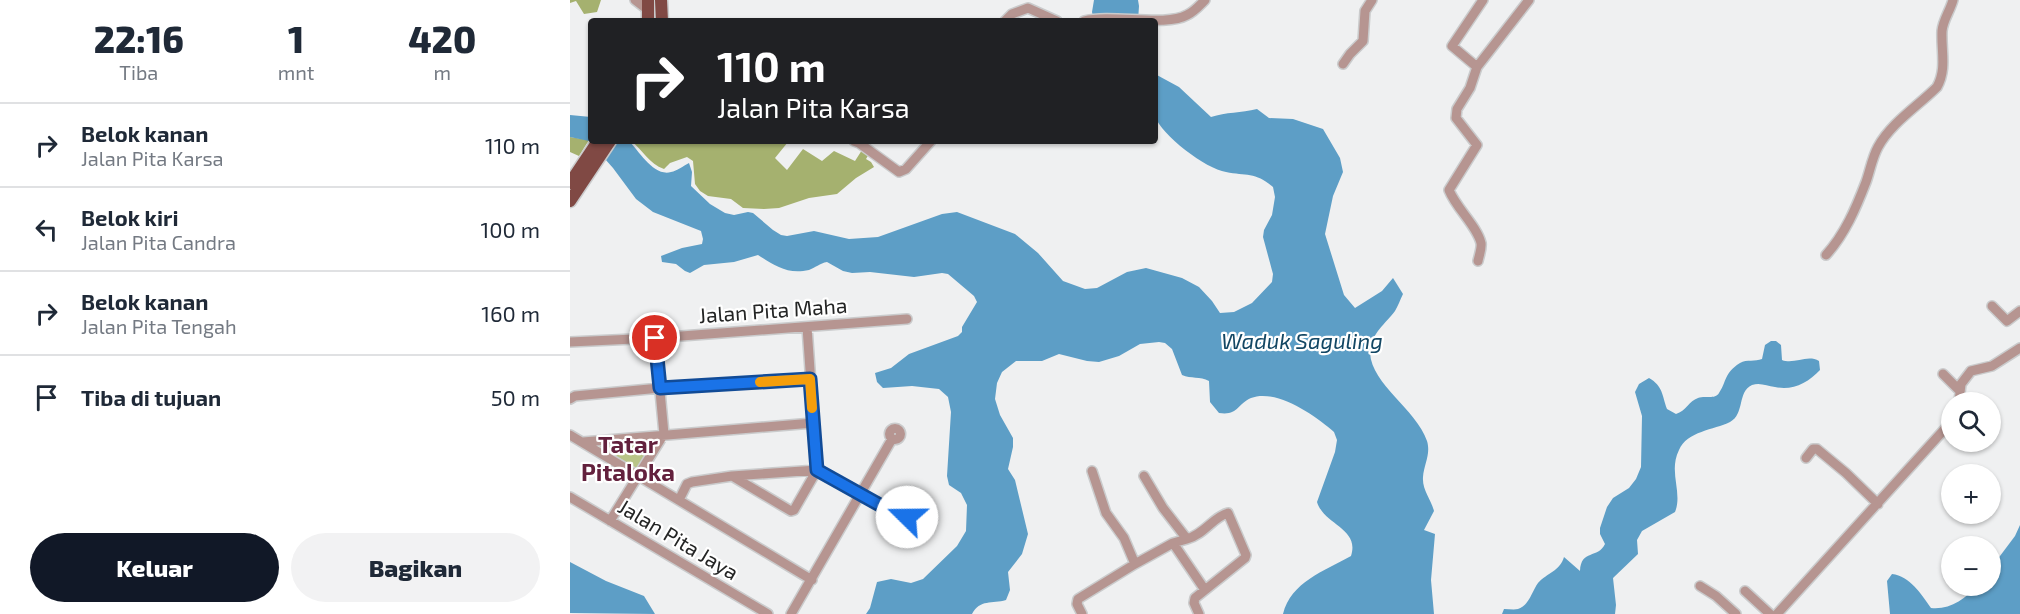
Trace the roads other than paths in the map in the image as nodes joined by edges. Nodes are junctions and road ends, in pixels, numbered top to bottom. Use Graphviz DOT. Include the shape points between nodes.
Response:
graph roads {
  1 [pos="635,0"];
  2 [pos="661,0"];
  3 [pos="1205,0"];
  4 [pos="1372,0"];
  5 [pos="1483,0"];
  6 [pos="1529,0"];
  7 [pos="1953,0"];
  8 [pos="648,13"];
  9 [pos="662,18"];
  10 [pos="1009,18"];
  11 [pos="1050,18"];
  12 [pos="1158,20"];
  13 [pos="1343,64"];
  14 [pos="1478,67"];
  15 [pos="597,144"];
  16 [pos="607,144"];
  17 [pos="858,144"];
  18 [pos="928,144"];
  19 [pos="587,168"];
  20 [pos="570,183"];
  21 [pos="570,201"];
  22 [pos="1826,255"];
  23 [pos="1478,261"];
  24 [pos="1992,306"];
  25 [pos="2020,311"];
  26 [pos="907,319"];
  27 [pos="807,327"];
  28 [pos="655,338"];
  29 [pos="570,342"];
  30 [pos="2020,348"];
  31 [pos="1943,374"];
  32 [pos="810,379"];
  33 [pos="660,388"];
  34 [pos="1960,391"];
  35 [pos="570,399"];
  36 [pos="813,423"];
  37 [pos="664,434"];
  38 [pos="1941,434"];
  39 [pos="570,435"];
  40 [pos="892,439"];
  41 [pos="582,442"];
  42 [pos="1806,458"];
  43 [pos="817,470"];
  44 [pos="1092,471"];
  45 [pos="638,475"];
  46 [pos="732,476"];
  47 [pos="1144,476"];
  48 [pos="861,496"];
  49 [pos="570,497"];
  50 [pos="679,500"];
  51 [pos="1878,504"];
  52 [pos="896,514"];
  53 [pos="610,521"];
  54 [pos="1187,539"];
  55 [pos="1173,543"];
  56 [pos="1135,564"];
  57 [pos="812,580"];
  58 [pos="1700,586"];
  59 [pos="1204,590"];
  60 [pos="1745,591"];
  61 [pos="1078,612"];
  62 [pos="768,614"];
  63 [pos="791,614"];
  64 [pos="1199,614"];
  65 [pos="1736,614"];
  66 [pos="1770,614"];
  67 [pos="1777,614"];
  1 -- 8 [label="street"];
  2 -- 9 [label="main road"];
  3 -- 12 [label="street" via="1187,15"];
  4 -- 13 [label="street" via="1365,10 1363,41"];
  5 -- 14 [label="street" via="1452,46"];
  6 -- 14 [label="street"];
  7 -- 22 [label="street" via="1942,30 1942,77 1937,87 1885,136 1854,214"];
  10 -- 11 [label="street" via="1028,8"];
  14 -- 23 [label="street" via="1456,118 1477,145 1449,190 1482,244"];
  15 -- 19 [label="main road"];
  16 -- 19 [label="main road"];
  17 -- 18 [label="street" via="899,172"];
  19 -- 20 [label="main road"];
  19 -- 21 [label="main road"];
  24 -- 25 [label="street" via="2007,321"];
  26 -- 27 [label="street, Jalan Pita Maha"];
  27 -- 28 [label="street, Jalan Pita Maha"];
  27 -- 32 [label="street"];
  28 -- 29 [label="street, Jalan Pita Maha"];
  28 -- 33 [label="street"];
  30 -- 34 [label="street" via="1992,366 1971,371"];
  31 -- 34 [label="street"];
  32 -- 33 [label="street"];
  32 -- 36 [label="street"];
  33 -- 35 [label="street"];
  33 -- 37 [label="street"];
  36 -- 37 [label="street"];
  36 -- 43 [label="street"];
  37 -- 41 [label="street"];
  37 -- 45 [label="street"];
  38 -- 51 [label="street"];
  39 -- 41 [label="street"];
  40 -- 48 [label="street"];
  41 -- 45 [label="street"];
  42 -- 51 [label="street" via="1816,449"];
  43 -- 46 [label="street"];
  43 -- 46 [label="street" via="791,511"];
  43 -- 48 [label="street"];
  44 -- 56 [label="street" via="1106,513 1124,538"];
  45 -- 50 [label="street"];
  45 -- 53 [label="street"];
  46 -- 50 [label="street" via="689,483"];
  47 -- 54 [label="street" via="1162,508"];
  48 -- 52 [label="street"];
  48 -- 57 [label="street"];
  49 -- 53 [label="street, Jalan Pita Jaya"];
  50 -- 57 [label="street"];
  51 -- 67 [label="street"];
  53 -- 62 [label="street, Jalan Pita Jaya"];
  54 -- 55 [label="street"];
  54 -- 59 [label="street" via="1228,513 1244,549 1245,558"];
  55 -- 56 [label="street"];
  55 -- 59 [label="street"];
  56 -- 61 [label="street" via="1080,597"];
  57 -- 63 [label="street"];
  58 -- 65 [label="street"];
  59 -- 64 [label="street" via="1194,600"];
  60 -- 66 [label="street"];
}
